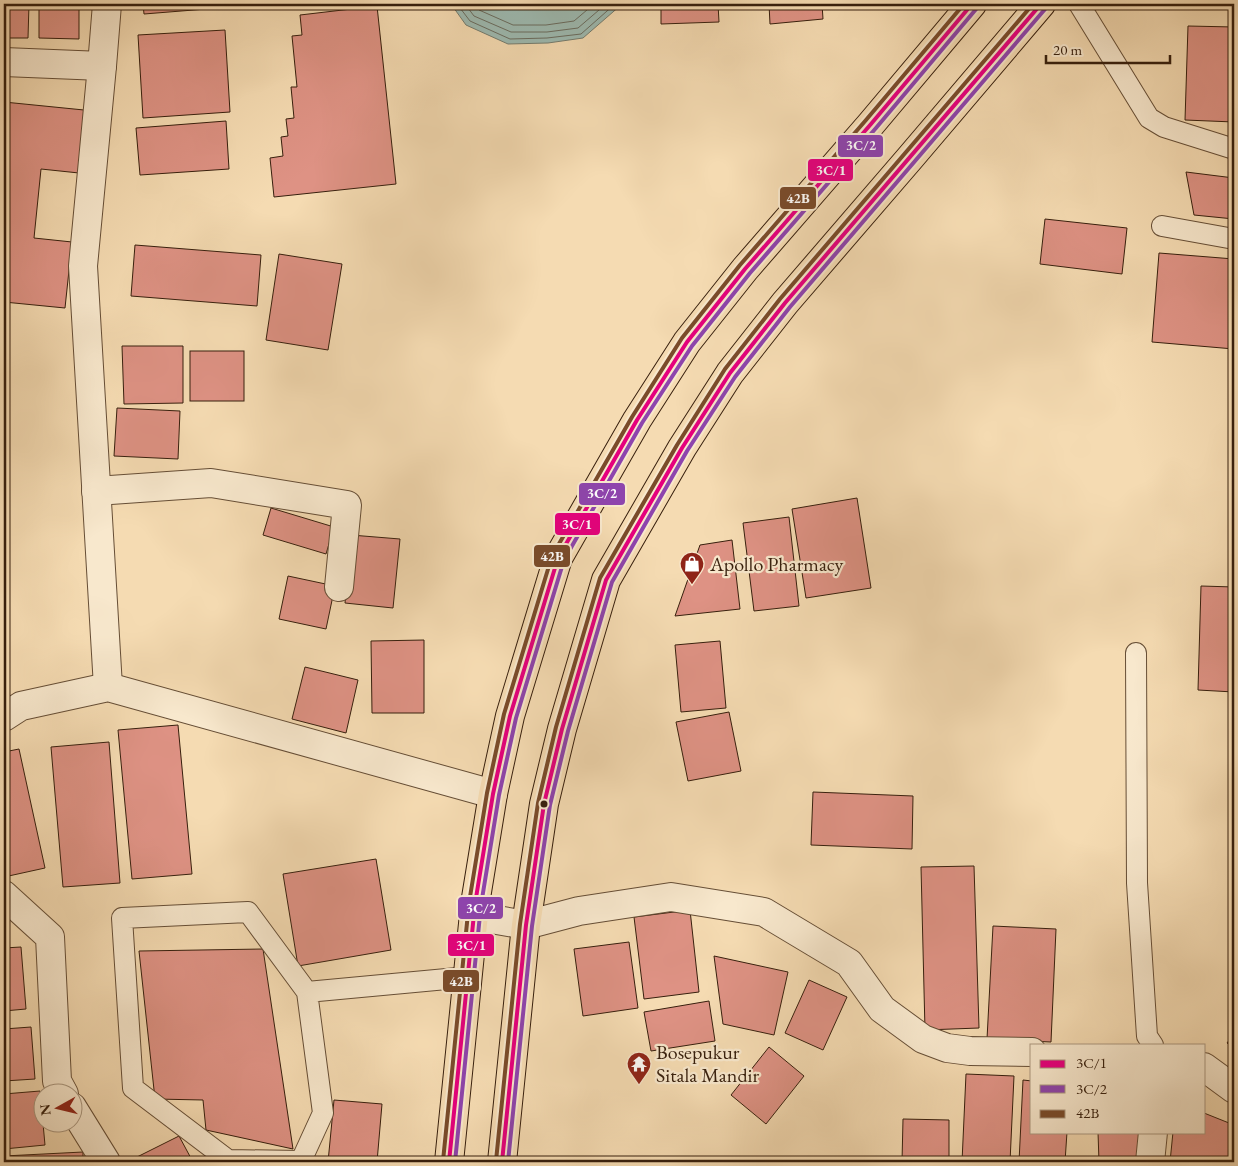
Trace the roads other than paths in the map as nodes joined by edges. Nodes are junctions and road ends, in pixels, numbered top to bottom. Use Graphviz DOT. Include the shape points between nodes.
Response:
graph roads {
  1 [pos="107,4"];
  2 [pos="972,4"];
  3 [pos="1041,4"];
  4 [pos="1080,4"];
  5 [pos="4,62"];
  6 [pos="102,66"];
  7 [pos="1234,150"];
  8 [pos="1162,226"];
  9 [pos="1234,239"];
  10 [pos="96,491"];
  11 [pos="339,587"];
  12 [pos="1136,653"];
  13 [pos="108,687"];
  14 [pos="4,717"];
  15 [pos="493,794"];
  16 [pos="4,895"];
  17 [pos="474,916"];
  18 [pos="526,925"];
  19 [pos="468,977"];
  20 [pos="307,992"];
  21 [pos="1152,1044"];
  22 [pos="1030,1052"];
  23 [pos="1206,1068"];
  24 [pos="59,1084"];
  25 [pos="1234,1089"];
  26 [pos="82,1123"];
  27 [pos="1154,1134"];
  28 [pos="106,1162"];
  29 [pos="449,1162"];
  30 [pos="502,1162"];
  31 [pos="1150,1162"];
  1 -- 6 [label="street"];
  2 -- 15 [label="main road" via="745,269 687,342 637,420 558,558 510,716"];
  3 -- 18 [label="main road" via="785,303 730,372 606,580 559,738 544,804"];
  4 -- 7 [label="lane" via="1150,118 1164,127"];
  5 -- 6 [label="street"];
  6 -- 10 [label="street" via="83,266"];
  8 -- 9 [label="lane"];
  10 -- 11 [label="street" via="211,483 347,506"];
  10 -- 13 [label="street"];
  12 -- 21 [label="lane" via="1137,883 1147,1036"];
  13 -- 14 [label="street" via="21,706"];
  13 -- 15 [label="street"];
  15 -- 17 [label="main road"];
  16 -- 24 [label="street" via="50,937"];
  17 -- 18 [label="street"];
  17 -- 19 [label="main road"];
  18 -- 22 [label="street" via="671,896 764,912 849,963 882,1008 923,1039 947,1048 970,1051"];
  18 -- 30 [label="main road"];
  19 -- 20 [label="lane"];
  19 -- 29 [label="main road"];
  20 -- 20 [label="lane" via="248,912 122,918 133,1088 228,1160 301,1161 323,1113"];
  23 -- 25 [label="street"];
  26 -- 28 [label="street"];
  27 -- 31 [label="street"];
}
